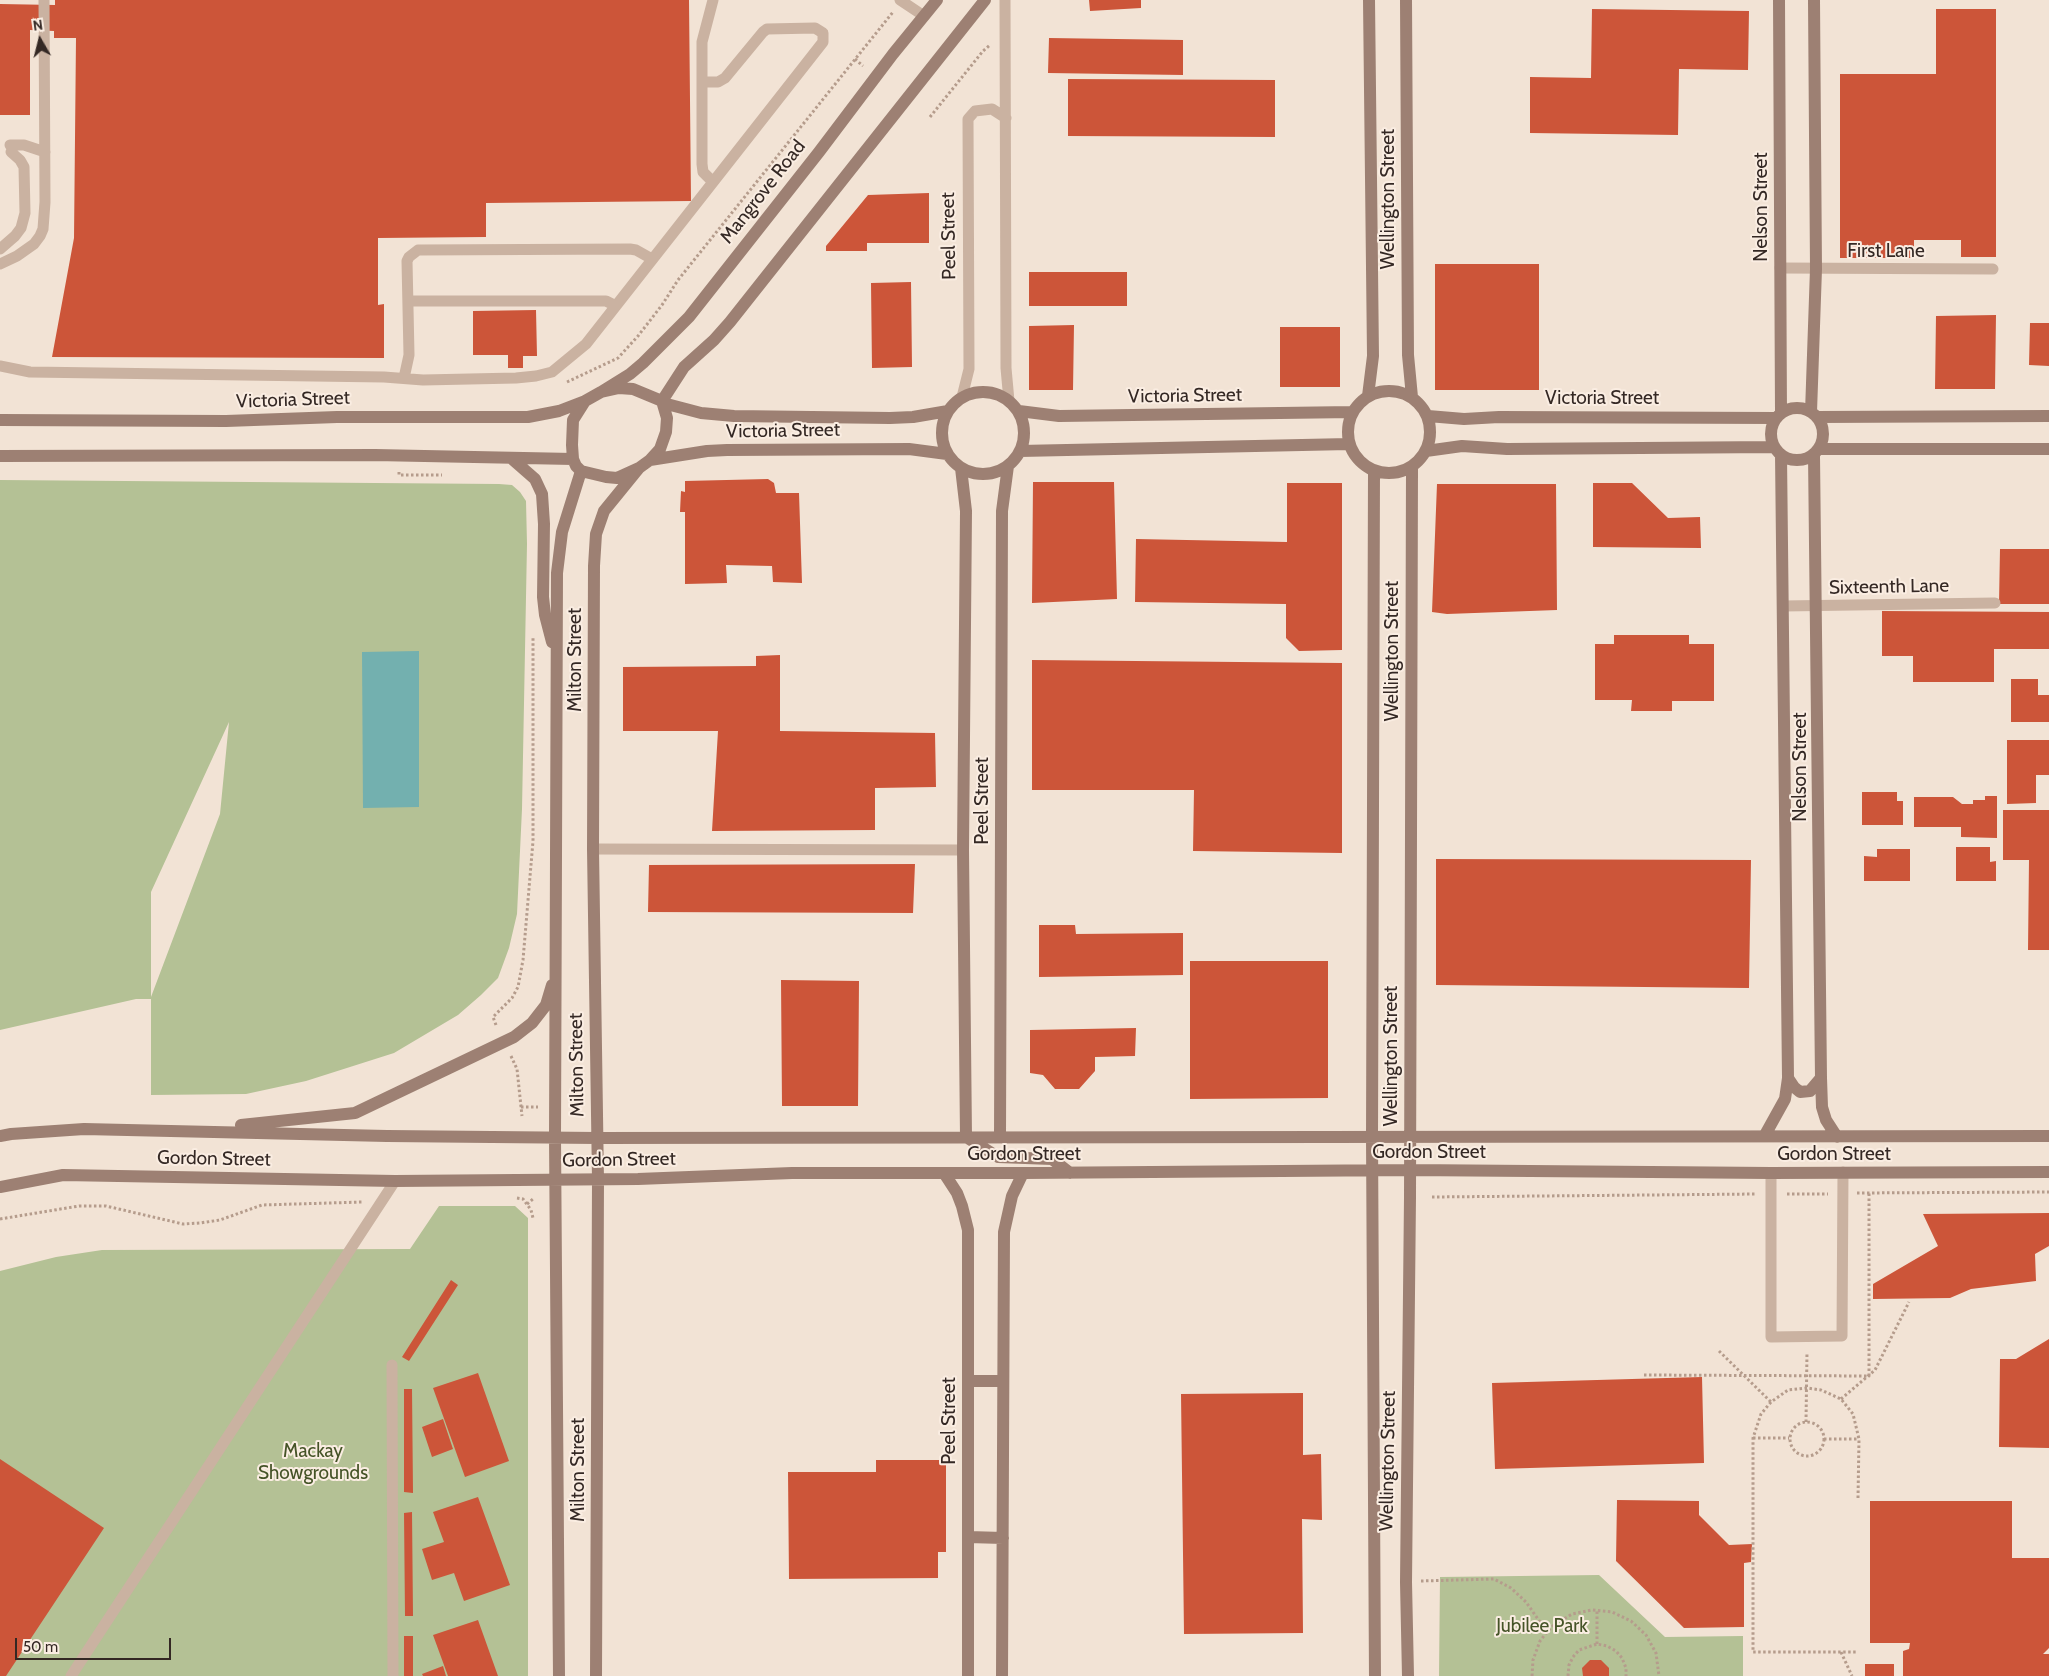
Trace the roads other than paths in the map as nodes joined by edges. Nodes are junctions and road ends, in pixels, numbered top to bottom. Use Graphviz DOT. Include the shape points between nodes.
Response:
graph roads {
  1 [pos="44,0"];
  2 [pos="713,0"];
  3 [pos="900,0"];
  4 [pos="937,0"];
  5 [pos="985,0"];
  6 [pos="1005,0"];
  7 [pos="1369,0"];
  8 [pos="1406,0"];
  9 [pos="1779,0"];
  10 [pos="1814,0"];
  11 [pos="924,16"];
  12 [pos="702,82"];
  13 [pos="1006,118"];
  14 [pos="45,152"];
  15 [pos="713,182"];
  16 [pos="0,249"];
  17 [pos="652,260"];
  18 [pos="0,264"];
  19 [pos="1780,268"];
  20 [pos="1816,269"];
  21 [pos="1993,269"];
  22 [pos="408,301"];
  23 [pos="616,306"];
  24 [pos="0,366"];
  25 [pos="404,378"];
  26 [pos="601,392"];
  27 [pos="1368,396"];
  28 [pos="962,397"];
  29 [pos="1412,397"];
  30 [pos="1009,401"];
  31 [pos="585,402"];
  32 [pos="662,402"];
  33 [pos="948,411"];
  34 [pos="1018,411"];
  35 [pos="1353,412"];
  36 [pos="1814,414"];
  37 [pos="1428,416"];
  38 [pos="1778,416"];
  39 [pos="2049,416"];
  40 [pos="0,420"];
  41 [pos="1349,444"];
  42 [pos="2049,449"];
  43 [pos="1020,451"];
  44 [pos="1426,451"];
  45 [pos="1777,451"];
  46 [pos="1817,452"];
  47 [pos="947,454"];
  48 [pos="0,456"];
  49 [pos="511,458"];
  50 [pos="573,459"];
  51 [pos="650,460"];
  52 [pos="1008,466"];
  53 [pos="1412,467"];
  54 [pos="639,468"];
  55 [pos="961,468"];
  56 [pos="1374,470"];
  57 [pos="581,471"];
  58 [pos="1995,603"];
  59 [pos="1817,605"];
  60 [pos="1783,606"];
  61 [pos="556,659"];
  62 [pos="593,849"];
  63 [pos="963,850"];
  64 [pos="556,972"];
  65 [pos="1788,1078"];
  66 [pos="1820,1078"];
  67 [pos="178,1130"];
  68 [pos="0,1136"];
  69 [pos="1765,1136"];
  70 [pos="2049,1136"];
  71 [pos="555,1137"];
  72 [pos="966,1137"];
  73 [pos="1000,1137"];
  74 [pos="1372,1137"];
  75 [pos="1410,1137"];
  76 [pos="1837,1137"];
  77 [pos="597,1138"];
  78 [pos="1410,1170"];
  79 [pos="1372,1171"];
  80 [pos="944,1172"];
  81 [pos="1843,1172"];
  82 [pos="2049,1172"];
  83 [pos="1023,1173"];
  84 [pos="1070,1173"];
  85 [pos="1770,1173"];
  86 [pos="555,1180"];
  87 [pos="598,1180"];
  88 [pos="395,1181"];
  89 [pos="0,1187"];
  90 [pos="392,1364"];
  91 [pos="1003,1381"];
  92 [pos="968,1382"];
  93 [pos="968,1537"];
  94 [pos="1003,1538"];
  95 [pos="71,1676"];
  96 [pos="393,1676"];
  97 [pos="559,1676"];
  98 [pos="596,1676"];
  99 [pos="968,1676"];
  100 [pos="1002,1676"];
  101 [pos="1375,1676"];
  102 [pos="1408,1676"];
  1 -- 14 [label="lane"];
  2 -- 12 [label="lane" via="702,42"];
  3 -- 11 [label="lane"];
  4 -- 11 [label="street, Mangrove Road"];
  5 -- 32 [label="street" via="730,322 684,367"];
  6 -- 13 [label="lane"];
  7 -- 27 [label="street, Wellington Street" via="1373,356"];
  8 -- 29 [label="street, Wellington Street" via="1408,355"];
  9 -- 19 [label="street, Nelson Street"];
  10 -- 20 [label="street"];
  11 -- 26 [label="street, Mangrove Road" via="689,317 643,363"];
  12 -- 15 [label="lane" via="702,167"];
  12 -- 15 [label="lane" via="718,82 725,78 767,29 816,28 823,33 823,42"];
  13 -- 28 [label="lane, Peel Street" via="992,109 975,111 968,119 970,369"];
  13 -- 30 [label="lane" via="1006,368"];
  14 -- 16 [label="lane" via="24,145 10,148 25,171 26,213 21,228"];
  14 -- 18 [label="lane" via="43,229 24,251"];
  15 -- 17 [label="lane"];
  17 -- 22 [label="lane" via="630,249 418,250 409,257"];
  17 -- 23 [label="lane"];
  19 -- 20 [label="lane, First Lane"];
  19 -- 38 [label="street, Nelson Street"];
  20 -- 21 [label="lane, First Lane"];
  20 -- 36 [label="street"];
  22 -- 23 [label="lane" via="606,301"];
  22 -- 25 [label="lane" via="409,355"];
  23 -- 25 [label="lane" via="586,344 559,368 544,375"];
  24 -- 25 [label="lane" via="30,372"];
  26 -- 31 [label="street"];
  26 -- 32 [label="street" via="633,388"];
  27 -- 29 [label="street" via="1390,390"];
  27 -- 35 [label="street"];
  28 -- 30 [label="street" via="986,392"];
  28 -- 33 [label="street"];
  29 -- 37 [label="street"];
  30 -- 34 [label="street"];
  31 -- 40 [label="street, Victoria Street" via="528,417"];
  31 -- 50 [label="street" via="573,420"];
  32 -- 33 [label="street, Victoria Street" via="701,413 734,416 890,418"];
  32 -- 51 [label="street" via="668,418 666,432 660,449"];
  33 -- 47 [label="street" via="941,432"];
  34 -- 35 [label="street, Victoria Street" via="1059,416"];
  34 -- 43 [label="street" via="1025,431"];
  35 -- 41 [label="street" via="1349,422"];
  36 -- 38 [label="street" via="1796,408"];
  36 -- 39 [label="street"];
  36 -- 46 [label="street" via="1824,432"];
  37 -- 38 [label="street, Victoria Street" via="1464,419"];
  37 -- 44 [label="street" via="1431,434"];
  38 -- 45 [label="street" via="1770,432"];
  41 -- 43 [label="street"];
  41 -- 56 [label="street" via="1355,456"];
  42 -- 46 [label="street"];
  43 -- 52 [label="street"];
  44 -- 45 [label="street" via="1462,446"];
  44 -- 53 [label="street"];
  45 -- 46 [label="street" via="1798,461"];
  45 -- 60 [label="street, Nelson Street"];
  46 -- 59 [label="street, Nelson Street"];
  47 -- 51 [label="street, Victoria Street" via="909,448 728,450"];
  47 -- 55 [label="street"];
  48 -- 49 [label="street"];
  49 -- 50 [label="street"];
  49 -- 61 [label="street" via="535,480 542,494 543,597"];
  50 -- 57 [label="street"];
  51 -- 54 [label="street"];
  52 -- 55 [label="street" via="985,474"];
  52 -- 73 [label="street, Peel Street" via="1002,511"];
  53 -- 56 [label="street" via="1393,473"];
  53 -- 75 [label="street, Wellington Street"];
  54 -- 57 [label="street" via="617,478"];
  54 -- 62 [label="street, Milton Street" via="604,510 596,534"];
  55 -- 63 [label="street, Peel Street" via="966,511"];
  56 -- 74 [label="street, Wellington Street"];
  57 -- 61 [label="street, Milton Street" via="560,544"];
  58 -- 59 [label="lane, Sixteenth Lane"];
  59 -- 60 [label="lane, Sixteenth Lane"];
  59 -- 66 [label="street, Nelson Street"];
  60 -- 65 [label="street, Nelson Street"];
  61 -- 64 [label="street, Milton Street"];
  62 -- 63 [label="lane"];
  62 -- 77 [label="street, Milton Street"];
  63 -- 72 [label="street, Peel Street"];
  64 -- 67 [label="street" via="546,1005 532,1023 514,1037 355,1113"];
  64 -- 71 [label="street, Milton Street"];
  65 -- 66 [label="street" via="1800,1092 1810,1091"];
  65 -- 69 [label="street, Nelson Street" via="1784,1098"];
  66 -- 76 [label="street, Nelson Street" via="1822,1108"];
  67 -- 68 [label="street, Gordon Street" via="84,1129"];
  67 -- 71 [label="street, Gordon Street"];
  69 -- 75 [label="street, Gordon Street"];
  69 -- 76 [label="street, Gordon Street"];
  70 -- 76 [label="street, Gordon Street"];
  71 -- 77 [label="street, Gordon Street"];
  71 -- 86 [label="street, Milton Street"];
  72 -- 73 [label="street, Gordon Street"];
  72 -- 77 [label="street, Gordon Street"];
  72 -- 84 [label="street" via="998,1157 1052,1159"];
  73 -- 74 [label="street, Gordon Street"];
  74 -- 75 [label="street, Gordon Street"];
  74 -- 79 [label="street, Wellington Street"];
  75 -- 78 [label="street, Wellington Street"];
  77 -- 87 [label="street, Milton Street"];
  78 -- 79 [label="street, Gordon Street"];
  78 -- 85 [label="street, Gordon Street"];
  78 -- 102 [label="street, Wellington Street"];
  79 -- 84 [label="street, Gordon Street"];
  79 -- 101 [label="street, Wellington Street"];
  80 -- 83 [label="street, Gordon Street"];
  80 -- 87 [label="street, Gordon Street" via="792,1173"];
  80 -- 92 [label="street, Peel Street" via="966,1216"];
  81 -- 82 [label="street, Gordon Street"];
  81 -- 85 [label="street, Gordon Street"];
  81 -- 85 [label="lane" via="1842,1336 1807,1337 1771,1337"];
  83 -- 84 [label="street, Gordon Street"];
  83 -- 91 [label="street" via="1012,1196 1004,1232"];
  86 -- 87 [label="street, Gordon Street"];
  86 -- 88 [label="street, Gordon Street"];
  86 -- 97 [label="street, Milton Street"];
  87 -- 98 [label="street, Milton Street"];
  88 -- 89 [label="street, Gordon Street" via="63,1174"];
  88 -- 95 [label="lane"];
  90 -- 96 [label="lane"];
  91 -- 92 [label="street"];
  91 -- 94 [label="street"];
  92 -- 93 [label="street, Peel Street"];
  93 -- 94 [label="street"];
  93 -- 99 [label="street, Peel Street"];
  94 -- 100 [label="street"];
}
